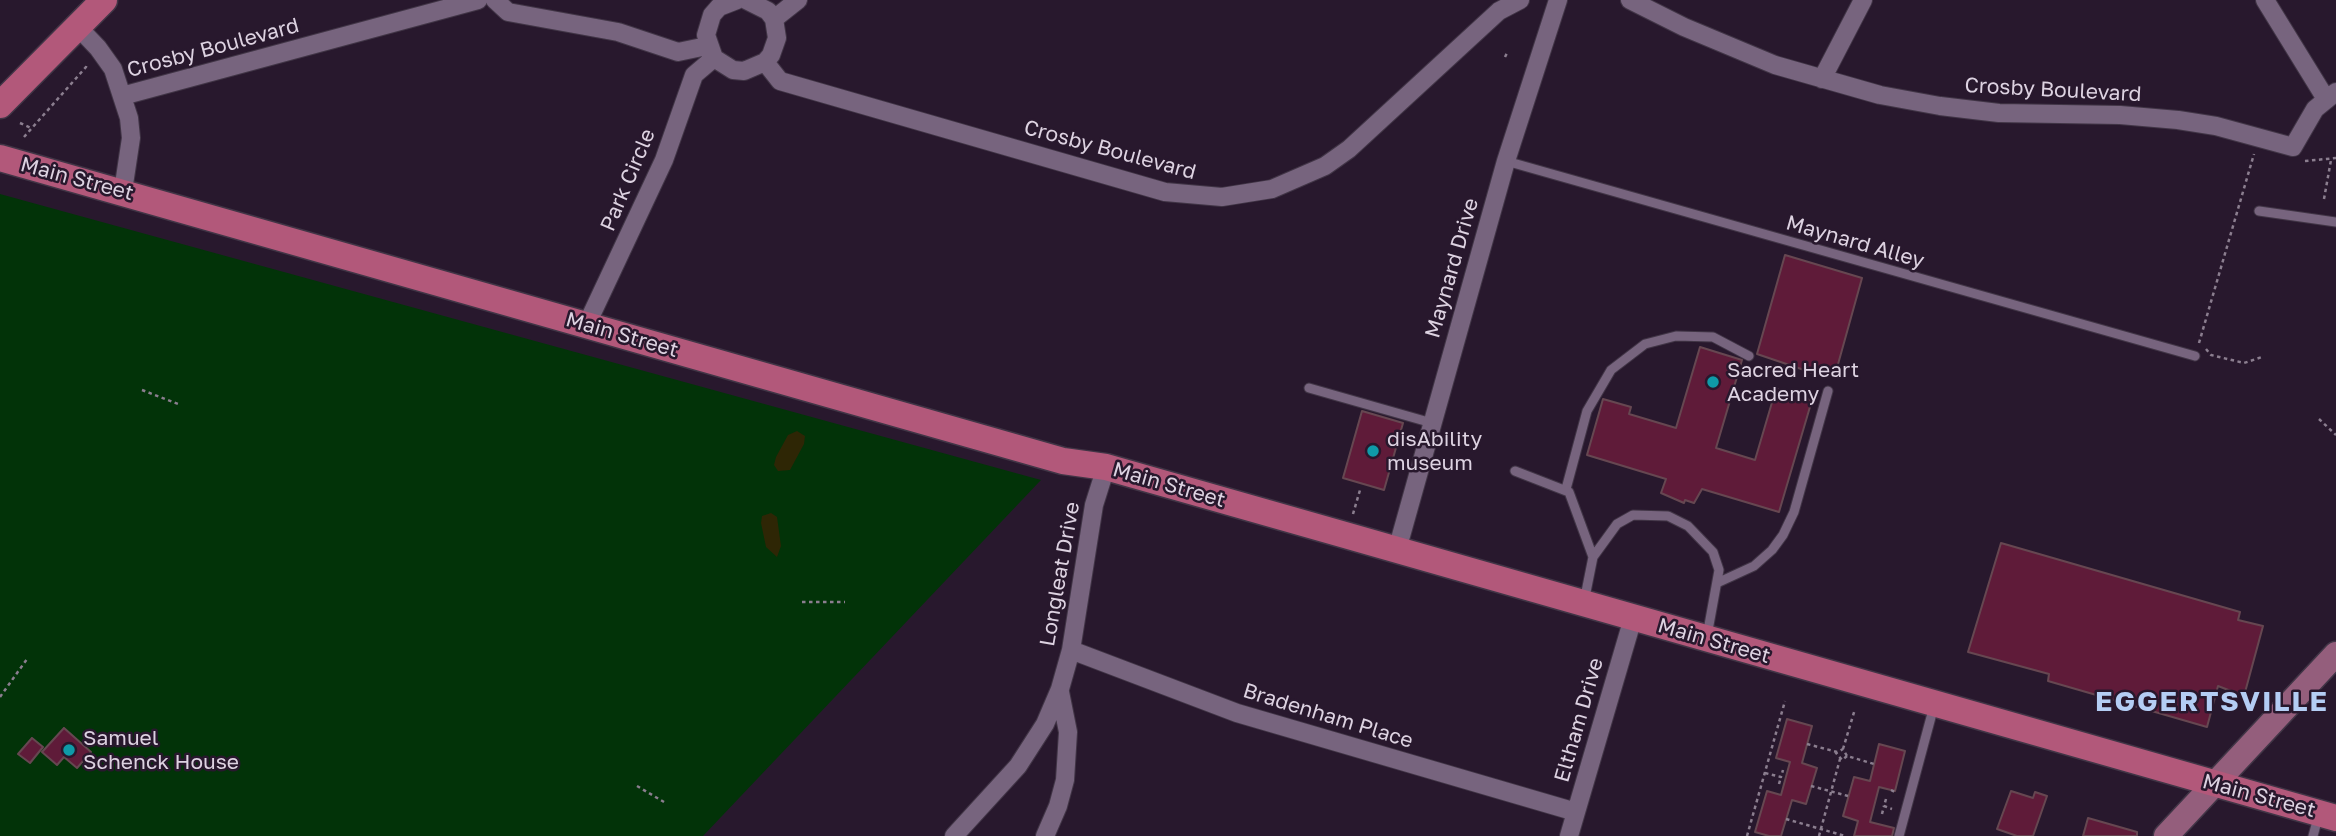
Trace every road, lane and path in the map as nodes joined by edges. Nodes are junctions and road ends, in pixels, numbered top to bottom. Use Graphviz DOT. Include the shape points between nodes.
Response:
graph roads {
  1 [pos="104,0"];
  2 [pos="478,0"];
  3 [pos="495,0"];
  4 [pos="735,0"];
  5 [pos="797,0"];
  6 [pos="1520,0"];
  7 [pos="1558,0"];
  8 [pos="1630,0"];
  9 [pos="1863,0"];
  10 [pos="2265,0"];
  11 [pos="774,19"];
  12 [pos="77,26"];
  13 [pos="710,52"];
  14 [pos="765,62"];
  15 [pos="86,67"];
  16 [pos="1822,79"];
  17 [pos="122,96"];
  18 [pos="2331,96"];
  19 [pos="0,105"];
  20 [pos="20,123"];
  21 [pos="31,128"];
  22 [pos="23,136"];
  23 [pos="2293,147"];
  24 [pos="2255,150"];
  25 [pos="0,158"];
  26 [pos="2336,158"];
  27 [pos="2331,160"];
  28 [pos="1506,161"];
  29 [pos="123,191"];
  30 [pos="2325,199"];
  31 [pos="2259,211"];
  32 [pos="2336,222"];
  33 [pos="587,324"];
  34 [pos="2199,341"];
  35 [pos="1749,356"];
  36 [pos="2194,356"];
  37 [pos="2262,358"];
  38 [pos="1310,388"];
  39 [pos="142,390"];
  40 [pos="1828,391"];
  41 [pos="178,404"];
  42 [pos="2319,419"];
  43 [pos="1433,423"];
  44 [pos="2336,435"];
  45 [pos="1393,460"];
  46 [pos="1406,464"];
  47 [pos="1106,467"];
  48 [pos="1515,471"];
  49 [pos="1566,489"];
  50 [pos="1360,490"];
  51 [pos="1352,517"];
  52 [pos="1397,550"];
  53 [pos="1593,557"];
  54 [pos="1717,583"];
  55 [pos="802,602"];
  56 [pos="845,602"];
  57 [pos="1583,603"];
  58 [pos="1633,618"];
  59 [pos="1707,639"];
  60 [pos="1071,650"];
  61 [pos="2336,654"];
  62 [pos="27,659"];
  63 [pos="1060,689"];
  64 [pos="0,697"];
  65 [pos="1785,701"];
  66 [pos="1934,704"];
  67 [pos="1855,709"];
  68 [pos="1807,744"];
  69 [pos="1843,749"];
  70 [pos="1837,752"];
  71 [pos="1847,755"];
  72 [pos="1840,759"];
  73 [pos="1874,764"];
  74 [pos="1783,770"];
  75 [pos="1765,772"];
  76 [pos="1781,777"];
  77 [pos="1779,784"];
  78 [pos="2214,785"];
  79 [pos="637,786"];
  80 [pos="1811,786"];
  81 [pos="1891,790"];
  82 [pos="1831,791"];
  83 [pos="1900,794"];
  84 [pos="1848,796"];
  85 [pos="1886,799"];
  86 [pos="664,802"];
  87 [pos="1884,806"];
  88 [pos="1895,810"];
  89 [pos="1576,812"];
  90 [pos="1882,814"];
  91 [pos="1786,819"];
  92 [pos="2323,822"];
  93 [pos="1821,829"];
  94 [pos="954,836"];
  95 [pos="1045,836"];
  96 [pos="1569,836"];
  97 [pos="1747,836"];
  98 [pos="1819,836"];
  99 [pos="1845,836"];
  100 [pos="1899,836"];
  101 [pos="2166,836"];
  1 -- 12 [label="main road"];
  2 -- 17 [label="street, Crosby Boulevard"];
  3 -- 13 [label="street" via="508,12 618,32 678,52"];
  4 -- 11 [label="street" via="759,4"];
  4 -- 13 [label="street" via="719,7 707,24"];
  5 -- 11 [label="street"];
  6 -- 14 [label="street, Crosby Boulevard" via="1499,11 1325,166 1272,189 1222,197 1165,192 780,81"];
  7 -- 28 [label="street, Maynard Drive"];
  8 -- 16 [label="street, Crosby Boulevard" via="1728,47"];
  9 -- 16 [label="street"];
  10 -- 18 [label="street"];
  11 -- 14 [label="street" via="776,47"];
  12 -- 17 [label="street" via="113,69"];
  12 -- 19 [label="main road"];
  13 -- 14 [label="street" via="733,70 744,71"];
  13 -- 33 [label="street, Park Circle" via="694,75 660,170"];
  15 -- 21 [label="path"];
  16 -- 23 [label="street, Crosby Boulevard" via="1880,95 1999,113 2178,120"];
  17 -- 29 [label="street" via="131,138"];
  18 -- 23 [label="street" via="2302,127"];
  20 -- 21 [label="path"];
  21 -- 22 [label="path"];
  23 -- 27 [label="path" via="2301,161"];
  24 -- 34 [label="path"];
  25 -- 29 [label="main road, Main Street"];
  26 -- 27 [label="path"];
  27 -- 30 [label="path"];
  28 -- 36 [label="lane, Maynard Alley"];
  28 -- 43 [label="street, Maynard Drive"];
  29 -- 33 [label="main road, Main Street"];
  31 -- 32 [label="lane"];
  33 -- 47 [label="main road, Main Street" via="1063,461"];
  34 -- 36 [label="path"];
  34 -- 37 [label="path" via="2211,355 2244,363"];
  35 -- 49 [label="lane" via="1713,337 1676,336 1644,344 1611,370 1587,411"];
  38 -- 43 [label="lane"];
  39 -- 41 [label="path"];
  40 -- 54 [label="lane" via="1794,512 1783,535 1754,566"];
  42 -- 44 [label="path"];
  43 -- 52 [label="street, Maynard Drive"];
  45 -- 46 [label="path"];
  47 -- 52 [label="main road, Main Street"];
  47 -- 60 [label="street, Longleat Drive" via="1094,505"];
  48 -- 49 [label="lane"];
  49 -- 53 [label="lane"];
  50 -- 51 [label="path"];
  52 -- 57 [label="main road, Main Street"];
  53 -- 54 [label="lane" via="1617,524 1633,515 1668,516 1688,526 1713,552 1719,570"];
  53 -- 57 [label="lane"];
  54 -- 59 [label="lane"];
  55 -- 56 [label="path"];
  57 -- 58 [label="main road, Main Street"];
  58 -- 59 [label="main road, Main Street"];
  58 -- 89 [label="street, Eltham Drive"];
  59 -- 66 [label="main road, Main Street"];
  60 -- 63 [label="street, Longleat Drive"];
  60 -- 89 [label="street, Bradenham Place" via="1250,717"];
  61 -- 78 [label="street"];
  62 -- 64 [label="path"];
  63 -- 94 [label="street, Longleat Drive" via="1045,724 1018,766"];
  63 -- 95 [label="street, Longleat Drive" via="1068,732 1066,766 1058,806"];
  65 -- 75 [label="path"];
  66 -- 78 [label="main road, Main Street"];
  66 -- 100 [label="lane"];
  67 -- 69 [label="path"];
  68 -- 70 [label="path"];
  69 -- 70 [label="path"];
  69 -- 71 [label="path"];
  70 -- 72 [label="path"];
  71 -- 72 [label="path"];
  71 -- 73 [label="path"];
  72 -- 82 [label="path"];
  74 -- 76 [label="path"];
  75 -- 76 [label="path"];
  75 -- 97 [label="path"];
  76 -- 77 [label="path"];
  78 -- 92 [label="main road, Main Street"];
  78 -- 101 [label="street"];
  79 -- 86 [label="path"];
  80 -- 82 [label="path"];
  81 -- 83 [label="path"];
  82 -- 84 [label="path"];
  82 -- 93 [label="path"];
  85 -- 87 [label="path"];
  87 -- 88 [label="path"];
  87 -- 90 [label="path"];
  89 -- 96 [label="street, Eltham Drive"];
  91 -- 93 [label="path"];
  93 -- 98 [label="path"];
  93 -- 99 [label="path"];
}
